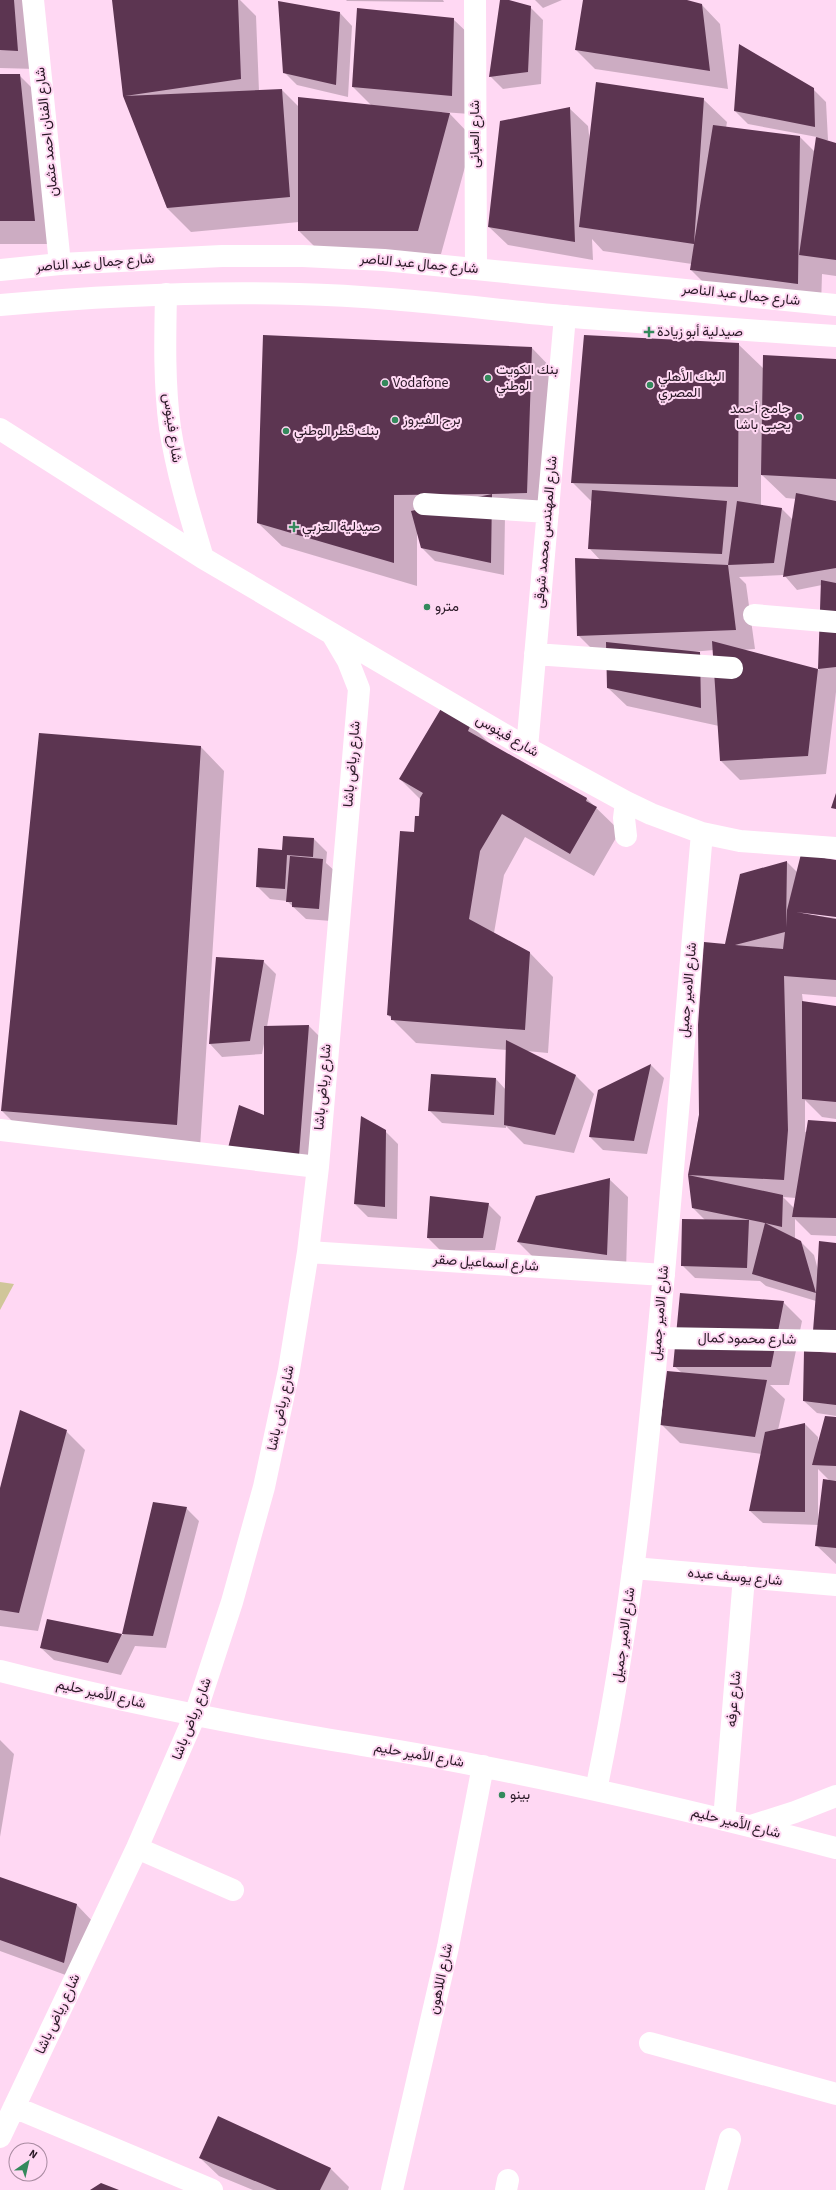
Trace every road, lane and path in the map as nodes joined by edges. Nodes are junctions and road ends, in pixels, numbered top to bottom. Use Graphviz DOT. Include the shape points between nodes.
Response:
graph roads {
  1 [pos="33,0"];
  2 [pos="475,0"];
  3 [pos="60,264"];
  4 [pos="476,269"];
  5 [pos="0,270"];
  6 [pos="166,294"];
  7 [pos="0,305"];
  8 [pos="836,305"];
  9 [pos="565,316"];
  10 [pos="836,336"];
  11 [pos="0,429"];
  12 [pos="424,504"];
  13 [pos="548,512"];
  14 [pos="203,558"];
  15 [pos="754,615"];
  16 [pos="836,622"];
  17 [pos="332,634"];
  18 [pos="535,654"];
  19 [pos="732,668"];
  20 [pos="527,748"];
  21 [pos="626,802"];
  22 [pos="702,833"];
  23 [pos="626,836"];
  24 [pos="836,848"];
  25 [pos="0,1130"];
  26 [pos="318,1167"];
  27 [pos="308,1252"];
  28 [pos="664,1275"];
  29 [pos="658,1338"];
  30 [pos="836,1341"];
  31 [pos="633,1568"];
  32 [pos="744,1577"];
  33 [pos="836,1585"];
  34 [pos="0,1671"];
  35 [pos="195,1715"];
  36 [pos="484,1766"];
  37 [pos="596,1790"];
  38 [pos="836,1796"];
  39 [pos="724,1820"];
  40 [pos="751,1826"];
  41 [pos="137,1848"];
  42 [pos="836,1848"];
  43 [pos="233,1890"];
  44 [pos="650,2044"];
  45 [pos="836,2094"];
  46 [pos="14,2107"];
  47 [pos="0,2137"];
  48 [pos="730,2139"];
  49 [pos="212,2190"];
  50 [pos="392,2190"];
  51 [pos="716,2190"];
  1 -- 3 [label="street, شارع الفنان احمد عثمان"];
  2 -- 4 [label="street, شارع العبانى"];
  3 -- 4 [label="street, شارع جمال عبد الناصر" via="222,256 303,256 384,260"];
  3 -- 5 [label="street, شارع جمال عبد الناصر"];
  4 -- 8 [label="street, شارع جمال عبد الناصر"];
  6 -- 7 [label="street"];
  6 -- 9 [label="street" via="297,294 384,298"];
  6 -- 14 [label="street, شارع فينوس" via="164,362 170,428 183,494"];
  9 -- 10 [label="street"];
  9 -- 13 [label="street, شارع المهندس محمد شوقى"];
  11 -- 14 [label="street, شارع فينوس"];
  12 -- 13 [label="street"];
  13 -- 18 [label="street, شارع المهندس محمد شوقى"];
  14 -- 17 [label="street, شارع فينوس"];
  15 -- 16 [label="street"];
  17 -- 20 [label="street, شارع فينوس"];
  17 -- 26 [label="street, شارع رياض باشا" via="348,661 358,689"];
  18 -- 19 [label="street"];
  18 -- 20 [label="street, شارع المهندس محمد شوقى"];
  20 -- 21 [label="street, شارع فينوس"];
  21 -- 22 [label="street, شارع فينوس"];
  21 -- 23 [label="street"];
  22 -- 24 [label="street, شارع فينوس" via="740,841"];
  22 -- 28 [label="street, شارع الامير جميل"];
  25 -- 26 [label="street"];
  26 -- 27 [label="street, شارع رياض باشا"];
  27 -- 28 [label="street, شارع اسماعيل صقر"];
  27 -- 35 [label="street, شارع رياض باشا" via="289,1370 264,1486 232,1602"];
  28 -- 29 [label="street, شارع الامير جميل"];
  29 -- 30 [label="street, شارع محمود كمال"];
  29 -- 31 [label="street, شارع الامير جميل"];
  31 -- 32 [label="street, شارع يوسف عبده"];
  31 -- 37 [label="street, شارع الامير جميل" via="623,1650"];
  32 -- 33 [label="street, شارع يوسف عبده"];
  32 -- 39 [label="street, شارع عرفه"];
  34 -- 35 [label="street, شارع الأمير حليم"];
  35 -- 36 [label="street, شارع الأمير حليم"];
  35 -- 41 [label="street, شارع رياض باشا"];
  36 -- 37 [label="street, شارع الأمير حليم"];
  36 -- 50 [label="street, شارع اللاهون" via="448,1947"];
  37 -- 39 [label="street, شارع الأمير حليم"];
  38 -- 40 [label="street"];
  39 -- 40 [label="street, شارع الأمير حليم"];
  40 -- 42 [label="street, شارع الأمير حليم"];
  41 -- 43 [label="street"];
  41 -- 46 [label="street, شارع رياض باشا"];
  44 -- 45 [label="street"];
  46 -- 47 [label="street, شارع رياض باشا"];
  46 -- 49 [label="street"];
  48 -- 51 [label="street"];
}
